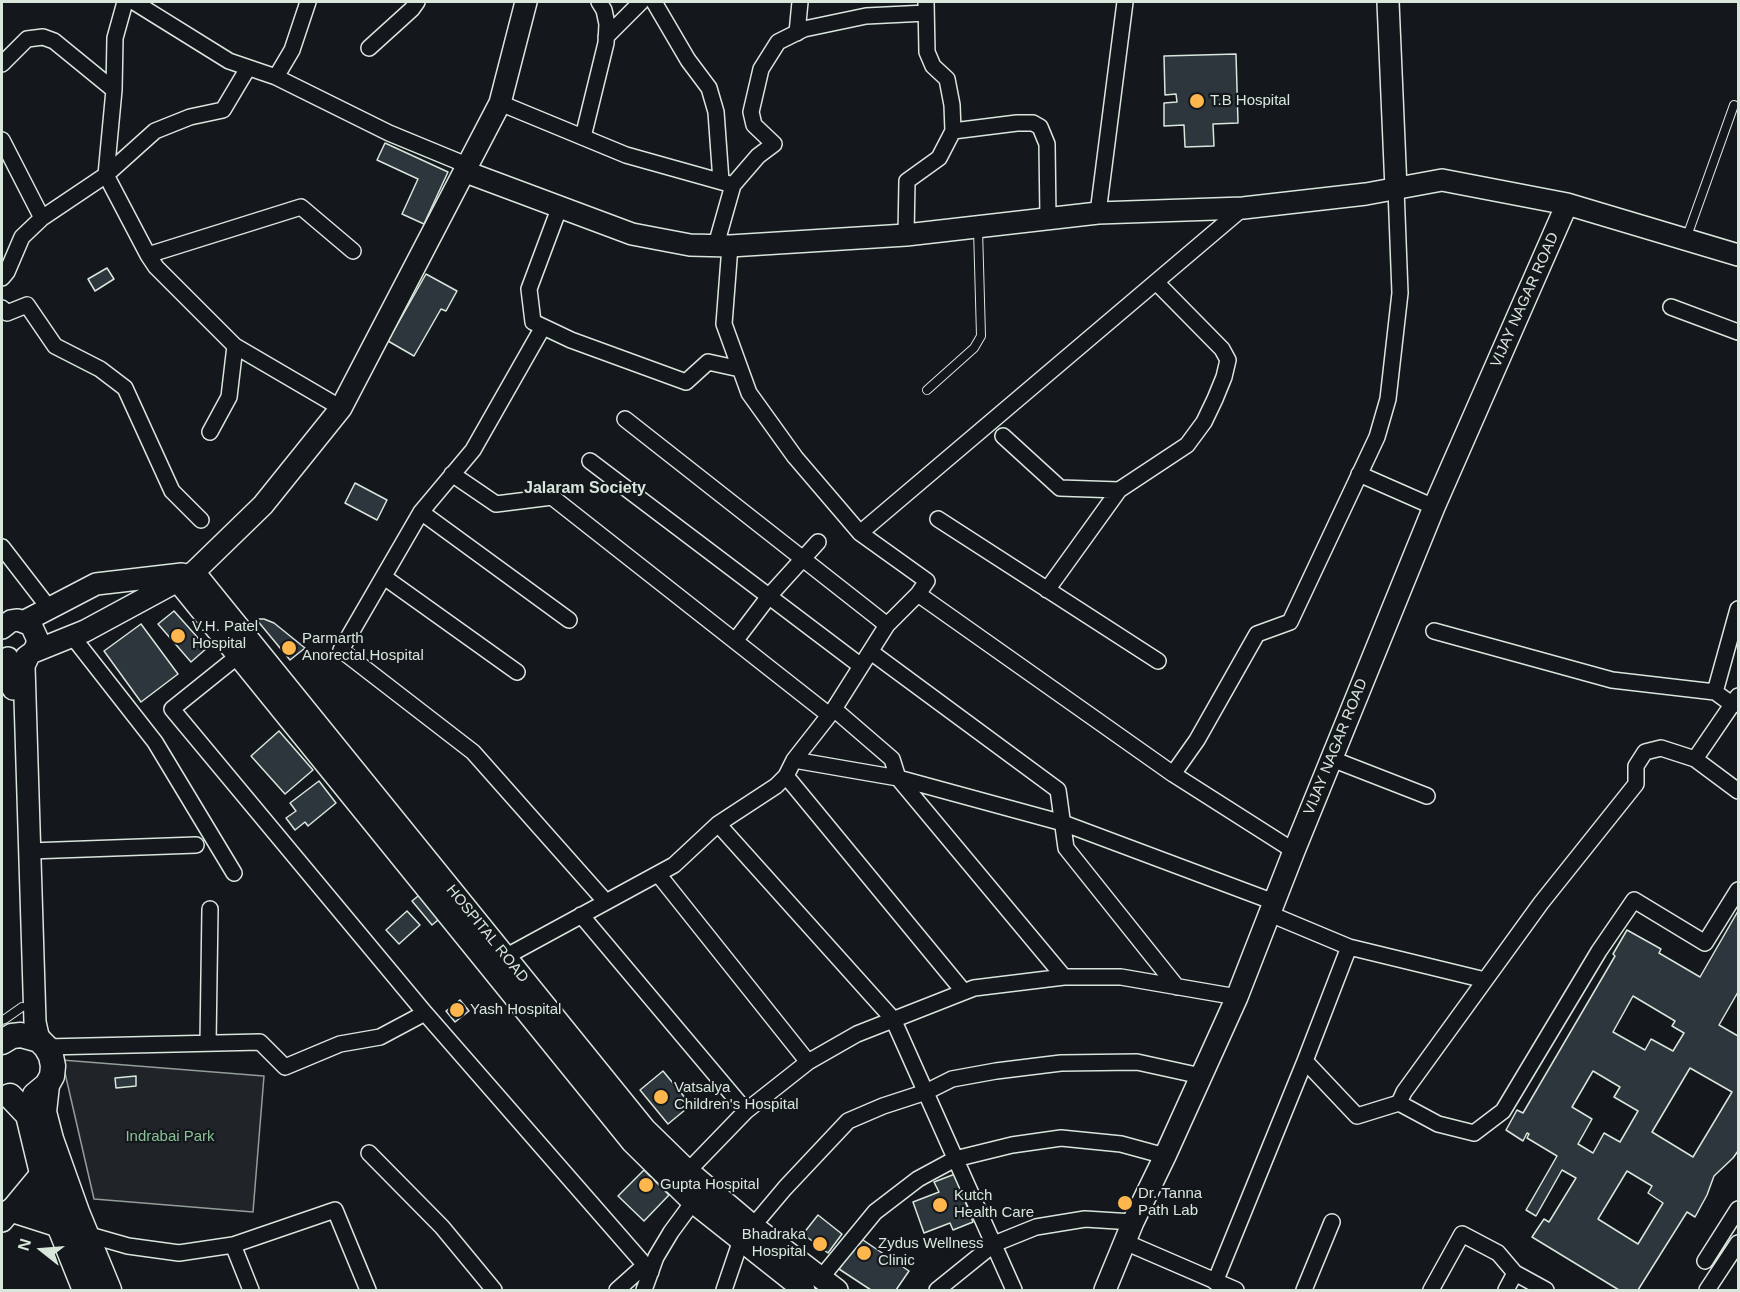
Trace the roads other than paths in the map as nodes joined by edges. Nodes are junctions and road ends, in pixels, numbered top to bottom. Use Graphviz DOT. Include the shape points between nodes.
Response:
graph roads {
  1 [pos="125,2"];
  2 [pos="134,2"];
  3 [pos="308,2"];
  4 [pos="417,2"];
  5 [pos="526,2"];
  6 [pos="599,2"];
  7 [pos="640,2"];
  8 [pos="654,2"];
  9 [pos="800,2"];
  10 [pos="1123,2"];
  11 [pos="1388,2"];
  12 [pos="926,7"];
  13 [pos="797,33"];
  14 [pos="606,37"];
  15 [pos="369,48"];
  16 [pos="2,64"];
  17 [pos="248,68"];
  18 [pos="276,77"];
  19 [pos="114,90"];
  20 [pos="500,103"];
  21 [pos="1734,105"];
  22 [pos="953,131"];
  23 [pos="583,137"];
  24 [pos="2,140"];
  25 [pos="467,169"];
  26 [pos="106,175"];
  27 [pos="727,183"];
  28 [pos="1396,189"];
  29 [pos="1568,204"];
  30 [pos="560,206"];
  31 [pos="1243,208"];
  32 [pos="1098,213"];
  33 [pos="42,218"];
  34 [pos="1048,218"];
  35 [pos="978,227"];
  36 [pos="906,235"];
  37 [pos="1685,240"];
  38 [pos="723,245"];
  39 [pos="353,251"];
  40 [pos="148,255"];
  41 [pos="1738,255"];
  42 [pos="2,278"];
  43 [pos="1156,282"];
  44 [pos="1671,307"];
  45 [pos="2,308"];
  46 [pos="543,327"];
  47 [pos="1738,333"];
  48 [pos="235,346"];
  49 [pos="740,369"];
  50 [pos="927,390"];
  51 [pos="341,408"];
  52 [pos="625,419"];
  53 [pos="210,432"];
  54 [pos="1003,436"];
  55 [pos="590,461"];
  56 [pos="452,474"];
  57 [pos="1359,474"];
  58 [pos="1119,490"];
  59 [pos="1434,507"];
  60 [pos="421,512"];
  61 [pos="938,519"];
  62 [pos="201,520"];
  63 [pos="860,533"];
  64 [pos="818,542"];
  65 [pos="2,547"];
  66 [pos="803,559"];
  67 [pos="185,577"];
  68 [pos="384,577"];
  69 [pos="1047,590"];
  70 [pos="918,594"];
  71 [pos="770,595"];
  72 [pos="49,608"];
  73 [pos="1738,609"];
  74 [pos="569,620"];
  75 [pos="8,624"];
  76 [pos="887,624"];
  77 [pos="1434,631"];
  78 [pos="72,636"];
  79 [pos="735,641"];
  80 [pos="871,652"];
  81 [pos="18,654"];
  82 [pos="238,656"];
  83 [pos="1158,661"];
  84 [pos="861,666"];
  85 [pos="517,672"];
  86 [pos="1715,692"];
  87 [pos="1736,700"];
  88 [pos="832,712"];
  89 [pos="1332,759"];
  90 [pos="1695,759"];
  91 [pos="794,760"];
  92 [pos="1173,774"];
  93 [pos="786,776"];
  94 [pos="898,778"];
  95 [pos="1738,791"];
  96 [pos="1427,796"];
  97 [pos="1063,823"];
  98 [pos="718,824"];
  99 [pos="196,844"];
  100 [pos="30,851"];
  101 [pos="1294,851"];
  102 [pos="234,873"];
  103 [pos="658,874"];
  104 [pos="1738,890"];
  105 [pos="606,902"];
  106 [pos="1272,908"];
  107 [pos="210,909"];
  108 [pos="581,915"];
  109 [pos="1348,947"];
  110 [pos="505,957"];
  111 [pos="1064,977"];
  112 [pos="1485,980"];
  113 [pos="1177,987"];
  114 [pos="964,992"];
  115 [pos="1237,997"];
  116 [pos="425,1012"];
  117 [pos="893,1019"];
  118 [pos="18,1036"];
  119 [pos="208,1043"];
  120 [pos="1305,1061"];
  121 [pos="808,1062"];
  122 [pos="1201,1076"];
  123 [pos="47,1085"];
  124 [pos="926,1092"];
  125 [pos="6,1093"];
  126 [pos="1399,1103"];
  127 [pos="746,1111"];
  128 [pos="369,1153"];
  129 [pos="1165,1156"];
  130 [pos="955,1159"];
  131 [pos="688,1171"];
  132 [pos="53,1176"];
  133 [pos="48,1198"];
  134 [pos="693,1202"];
  135 [pos="1738,1209"];
  136 [pos="6,1216"];
  137 [pos="1332,1222"];
  138 [pos="61,1227"];
  139 [pos="1129,1232"];
  140 [pos="747,1233"];
  141 [pos="86,1234"];
  142 [pos="1738,1243"];
  143 [pos="994,1244"];
  144 [pos="233,1245"];
  145 [pos="1705,1261"];
  146 [pos="648,1268"];
  147 [pos="1515,1273"];
  148 [pos="820,1287"];
  149 [pos="1226,1288"];
  150 [pos="85,1290"];
  151 [pos="109,1290"];
  152 [pos="251,1290"];
  153 [pos="368,1290"];
  154 [pos="494,1290"];
  155 [pos="617,1290"];
  156 [pos="644,1290"];
  157 [pos="724,1290"];
  158 [pos="937,1290"];
  159 [pos="1014,1290"];
  160 [pos="1104,1290"];
  161 [pos="1304,1290"];
  162 [pos="1431,1290"];
  163 [pos="1506,1290"];
  164 [pos="1546,1290"];
  165 [pos="1707,1290"];
  1 -- 19 [label="street" via="115,38"];
  2 -- 17 [label="street" via="229,61"];
  3 -- 18 [label="street" via="292,50"];
  4 -- 15 [label="street"];
  5 -- 20 [label="street"];
  6 -- 14 [label="street" via="607,24"];
  7 -- 14 [label="street"];
  8 -- 27 [label="street" via="709,88"];
  9 -- 13 [label="street"];
  10 -- 32 [label="street"];
  11 -- 28 [label="street"];
  12 -- 13 [label="street" via="866,16"];
  12 -- 22 [label="street" via="927,52 933,66 947,79"];
  13 -- 27 [label="street" via="778,42 761,69 751,112 754,125 774,144"];
  14 -- 23 [label="street"];
  16 -- 19 [label="street" via="27,39 43,36"];
  17 -- 18 [label="street"];
  17 -- 26 [label="street" via="223,110 190,117 155,131"];
  18 -- 25 [label="street"];
  19 -- 26 [label="street"];
  20 -- 23 [label="street"];
  20 -- 25 [label="street"];
  21 -- 37 [label="lane"];
  22 -- 34 [label="street" via="1017,123 1040,127 1047,144"];
  22 -- 36 [label="street" via="939,158 907,181"];
  23 -- 27 [label="street" via="626,155"];
  24 -- 33 [label="street"];
  25 -- 30 [label="street"];
  25 -- 51 [label="street"];
  26 -- 33 [label="street"];
  26 -- 40 [label="street"];
  27 -- 38 [label="street"];
  28 -- 29 [label="street" via="1442,180"];
  28 -- 31 [label="street"];
  28 -- 57 [label="street" via="1400,293 1388,399 1377,437"];
  29 -- 37 [label="street"];
  29 -- 59 [label="street, VIJAY NAGAR ROAD"];
  30 -- 38 [label="street" via="632,234"];
  30 -- 46 [label="street" via="529,288 533,322"];
  31 -- 32 [label="street"];
  31 -- 43 [label="street"];
  32 -- 34 [label="street"];
  33 -- 42 [label="street" via="22,237"];
  34 -- 35 [label="street"];
  35 -- 36 [label="street"];
  35 -- 50 [label="lane" via="981,336 974,348"];
  36 -- 38 [label="street"];
  37 -- 41 [label="street"];
  38 -- 49 [label="street" via="724,324"];
  39 -- 40 [label="street" via="301,207"];
  40 -- 48 [label="street"];
  43 -- 58 [label="street" via="1222,349 1228,360 1204,422 1187,446"];
  43 -- 63 [label="street"];
  44 -- 47 [label="street"];
  45 -- 62 [label="street" via="7,313 27,305 55,346 100,369 125,388 172,491"];
  46 -- 49 [label="street" via="686,382 708,362"];
  46 -- 56 [label="street" via="472,450"];
  48 -- 51 [label="street"];
  48 -- 53 [label="street" via="229,398"];
  49 -- 63 [label="street" via="750,393 782,439"];
  51 -- 67 [label="street" via="262,505"];
  52 -- 66 [label="street"];
  54 -- 58 [label="street" via="1060,488"];
  55 -- 71 [label="street"];
  56 -- 60 [label="street"];
  56 -- 79 [label="street" via="496,504 552,497"];
  57 -- 59 [label="street"];
  57 -- 92 [label="street" via="1290,622 1257,634 1197,741"];
  58 -- 69 [label="street"];
  59 -- 89 [label="street, VIJAY NAGAR ROAD"];
  60 -- 68 [label="street"];
  60 -- 74 [label="street"];
  61 -- 69 [label="street"];
  63 -- 70 [label="street" via="927,581"];
  64 -- 66 [label="street"];
  65 -- 72 [label="street"];
  66 -- 71 [label="street"];
  66 -- 76 [label="street"];
  67 -- 72 [label="street" via="96,584"];
  67 -- 78 [label="street"];
  67 -- 82 [label="street, HOSPITAL ROAD" via="180,584"];
  67 -- 110 [label="street, HOSPITAL ROAD"];
  68 -- 85 [label="street"];
  68 -- 105 [label="street" via="341,650 473,752"];
  69 -- 83 [label="street"];
  70 -- 76 [label="street"];
  70 -- 92 [label="street"];
  71 -- 79 [label="street"];
  71 -- 84 [label="street"];
  72 -- 75 [label="street"];
  73 -- 86 [label="street"];
  75 -- 81 [label="street" via="31,625 37,638"];
  76 -- 80 [label="street"];
  77 -- 86 [label="street" via="1612,680"];
  78 -- 81 [label="street"];
  78 -- 102 [label="street" via="155,742"];
  79 -- 88 [label="street"];
  80 -- 84 [label="street"];
  80 -- 97 [label="street" via="1058,790"];
  81 -- 100 [label="street" via="24,666"];
  81 -- 118 [label="street" via="12,667 24,1022"];
  82 -- 116 [label="street" via="172,709"];
  82 -- 134 [label="street, HOSPITAL ROAD" via="632,1142"];
  84 -- 88 [label="street"];
  86 -- 87 [label="street"];
  87 -- 90 [label="street"];
  88 -- 91 [label="street"];
  88 -- 94 [label="street" via="892,759"];
  89 -- 96 [label="street"];
  89 -- 101 [label="street, VIJAY NAGAR ROAD"];
  90 -- 95 [label="street"];
  90 -- 112 [label="street" via="1661,748 1645,752 1636,766 1636,784"];
  91 -- 93 [label="street"];
  91 -- 94 [label="street"];
  92 -- 101 [label="street"];
  93 -- 98 [label="street"];
  93 -- 114 [label="street"];
  94 -- 97 [label="street"];
  94 -- 111 [label="street"];
  97 -- 106 [label="street"];
  97 -- 113 [label="street" via="1066,848"];
  98 -- 103 [label="street" via="674,865"];
  98 -- 117 [label="street"];
  99 -- 100 [label="street"];
  100 -- 118 [label="street" via="35,1022"];
  101 -- 106 [label="street, VIJAY NAGAR ROAD"];
  103 -- 105 [label="street"];
  103 -- 121 [label="street"];
  104 -- 126 [label="street" via="1704,943 1634,900 1503,1111 1474,1133 1438,1124"];
  105 -- 108 [label="street"];
  106 -- 109 [label="street"];
  106 -- 115 [label="street, VIJAY NAGAR ROAD"];
  107 -- 119 [label="street"];
  108 -- 110 [label="street"];
  108 -- 127 [label="street"];
  109 -- 112 [label="street"];
  109 -- 120 [label="street"];
  110 -- 131 [label="street, HOSPITAL ROAD" via="645,1130"];
  111 -- 113 [label="street" via="1121,977"];
  111 -- 114 [label="street"];
  112 -- 126 [label="street"];
  113 -- 115 [label="street"];
  114 -- 117 [label="street"];
  115 -- 122 [label="street, VIJAY NAGAR ROAD"];
  116 -- 119 [label="street" via="380,1037 340,1044 285,1067 260,1042"];
  116 -- 146 [label="street"];
  117 -- 121 [label="street" via="856,1034"];
  117 -- 124 [label="street"];
  118 -- 119 [label="street"];
  118 -- 123 [label="main road" via="51,1056 52,1076"];
  120 -- 126 [label="street" via="1357,1116"];
  120 -- 149 [label="street"];
  121 -- 127 [label="street"];
  122 -- 124 [label="street" via="1137,1062 1061,1063 952,1079"];
  122 -- 129 [label="street, VIJAY NAGAR ROAD"];
  123 -- 125 [label="main road" via="30,1097"];
  123 -- 132 [label="main road" via="44,1112"];
  124 -- 130 [label="street"];
  124 -- 140 [label="street" via="848,1121"];
  125 -- 132 [label="main road" via="28,1115"];
  127 -- 131 [label="street"];
  128 -- 154 [label="street" via="442,1227"];
  129 -- 130 [label="street" via="1121,1144 1061,1138"];
  129 -- 139 [label="street, VIJAY NAGAR ROAD"];
  130 -- 143 [label="street"];
  130 -- 148 [label="street" via="918,1179 875,1212"];
  131 -- 140 [label="street, HOSPITAL ROAD"];
  132 -- 133 [label="main road"];
  132 -- 136 [label="street"];
  132 -- 141 [label="main road"];
  133 -- 136 [label="main road"];
  133 -- 138 [label="main road"];
  134 -- 140 [label="street, HOSPITAL ROAD"];
  134 -- 146 [label="street"];
  135 -- 145 [label="street"];
  136 -- 138 [label="street"];
  137 -- 161 [label="street"];
  138 -- 150 [label="main road"];
  139 -- 143 [label="street" via="1085,1219 1036,1227"];
  139 -- 149 [label="street"];
  139 -- 160 [label="street, VIJAY NAGAR ROAD"];
  140 -- 148 [label="street, HOSPITAL ROAD"];
  140 -- 157 [label="street"];
  141 -- 144 [label="street" via="128,1246 179,1253"];
  141 -- 151 [label="main road"];
  142 -- 165 [label="street"];
  143 -- 158 [label="street"];
  143 -- 159 [label="street"];
  144 -- 152 [label="street"];
  144 -- 153 [label="street" via="335,1210"];
  146 -- 155 [label="street"];
  146 -- 156 [label="street"];
  147 -- 162 [label="street" via="1498,1253 1462,1234"];
  147 -- 163 [label="street"];
  147 -- 164 [label="street"];
}
